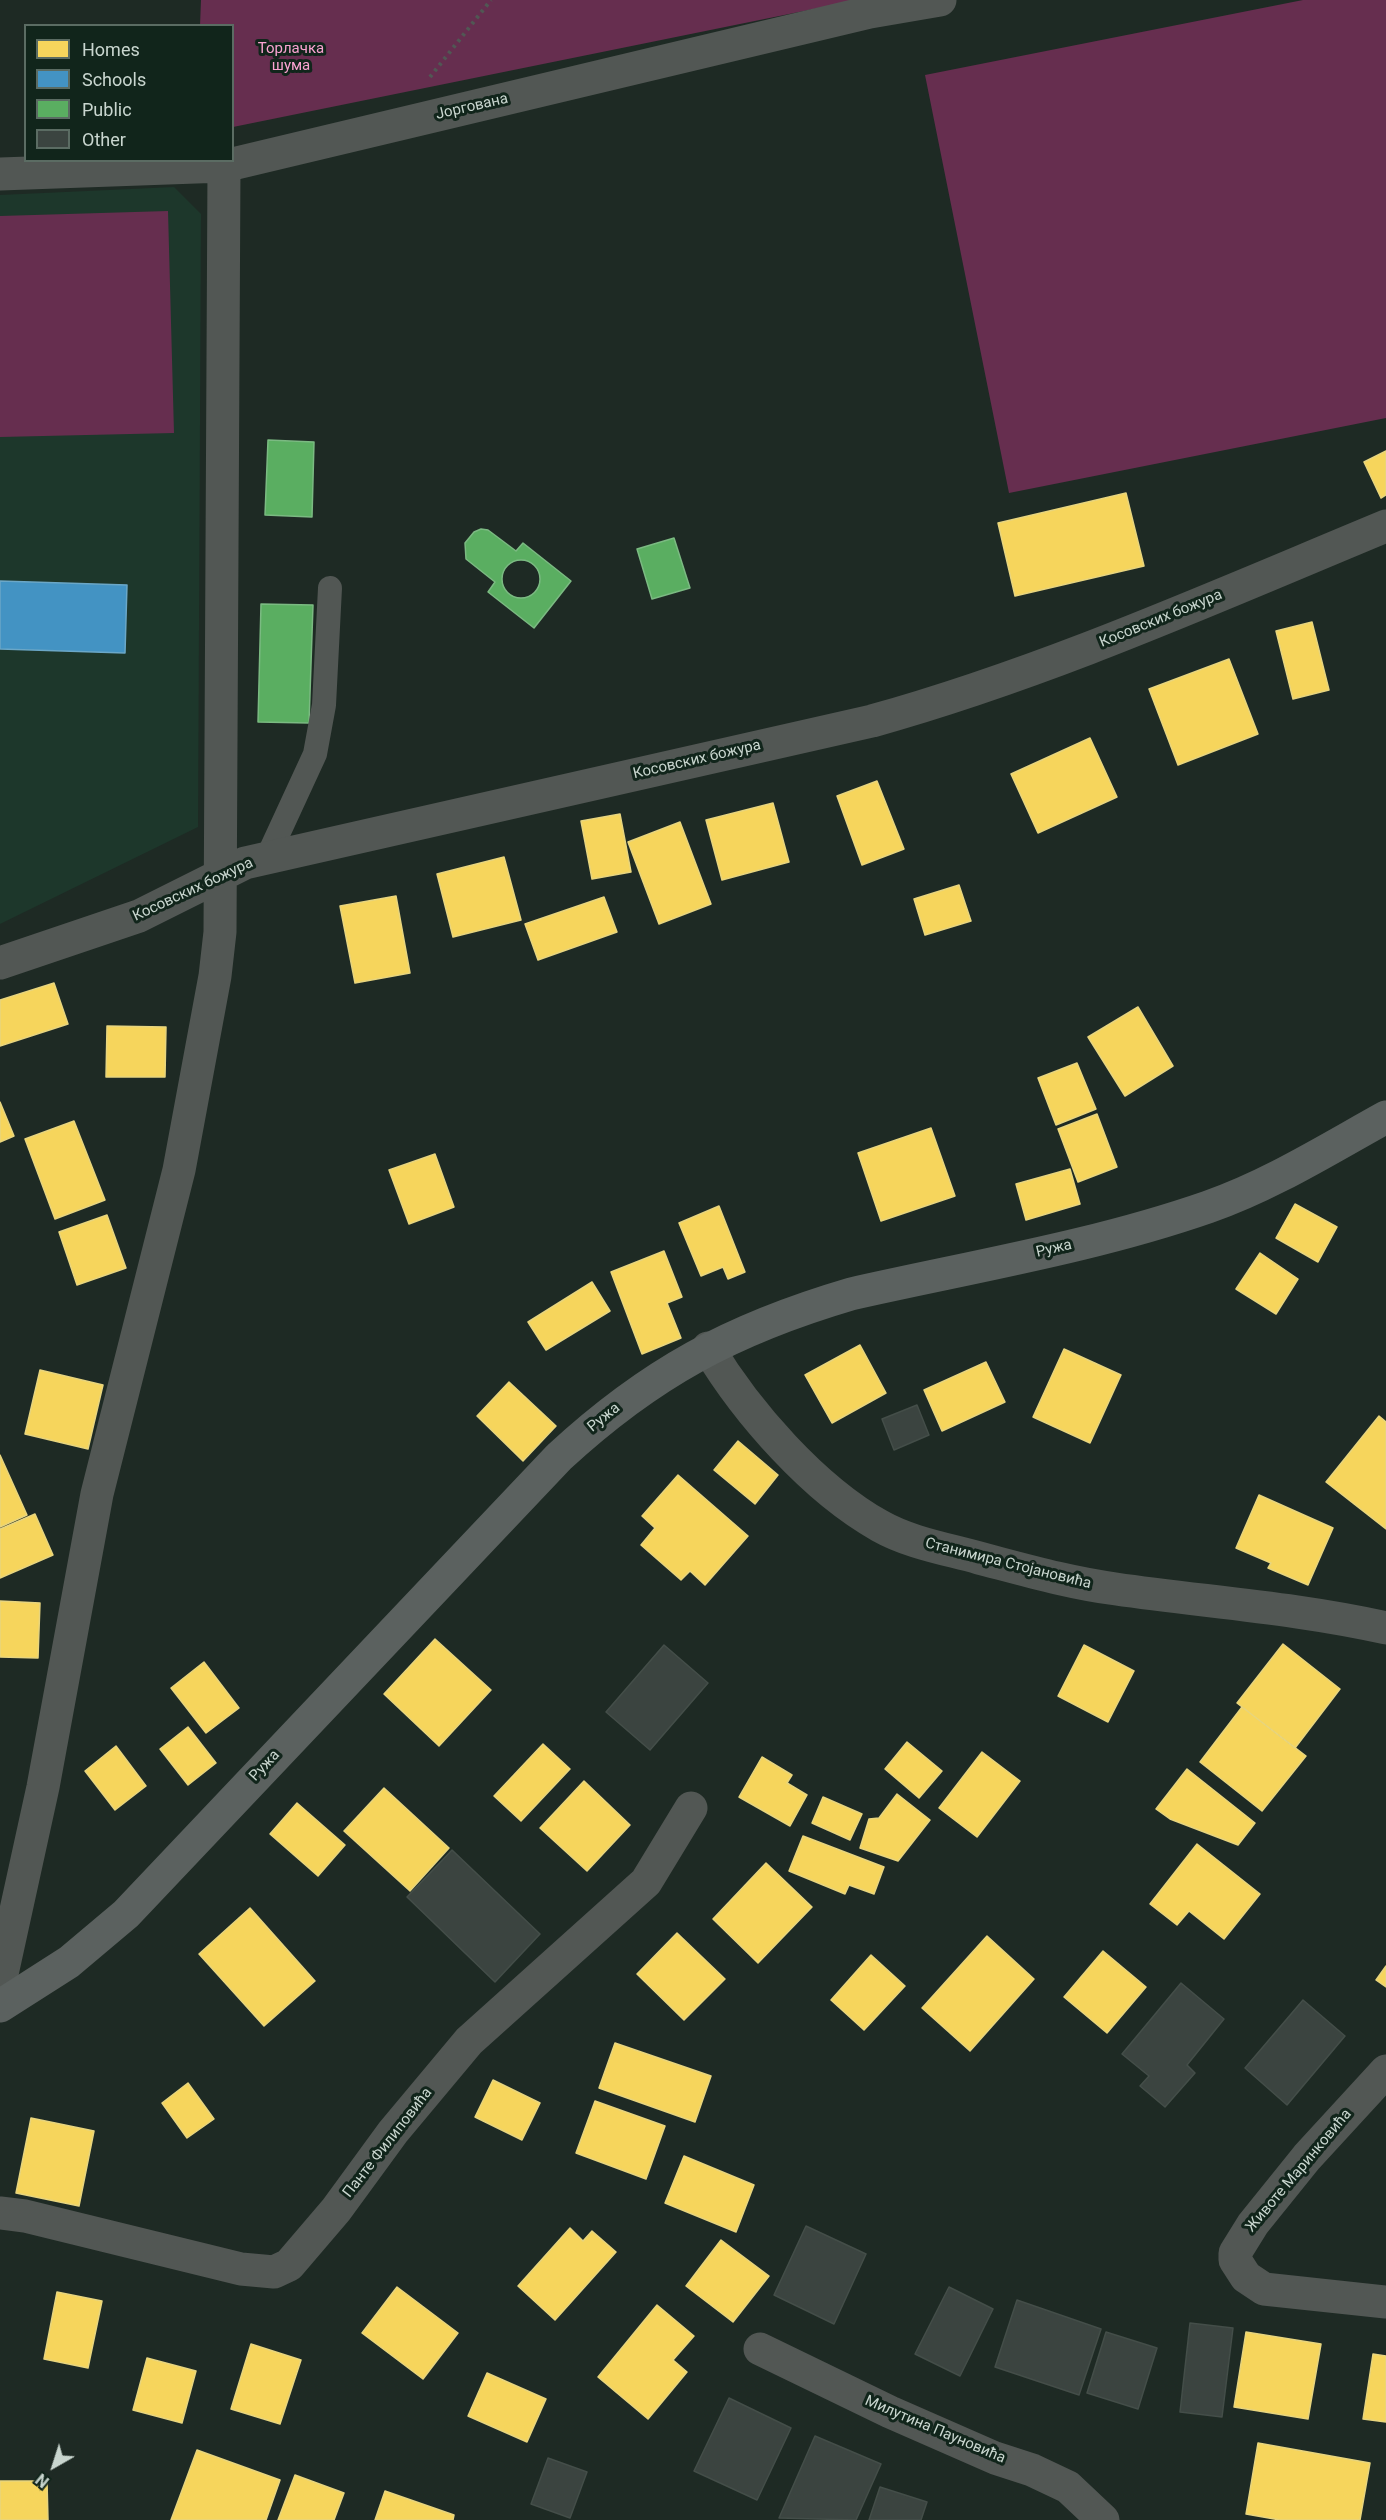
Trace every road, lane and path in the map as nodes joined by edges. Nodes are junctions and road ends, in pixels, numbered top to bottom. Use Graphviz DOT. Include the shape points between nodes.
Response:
graph roads {
  1 [pos="491,0"];
  2 [pos="940,0"];
  3 [pos="426,81"];
  4 [pos="224,166"];
  5 [pos="0,174"];
  6 [pos="1386,526"];
  7 [pos="330,588"];
  8 [pos="267,858"];
  9 [pos="219,874"];
  10 [pos="0,963"];
  11 [pos="1386,1117"];
  12 [pos="708,1348"];
  13 [pos="1386,1628"];
  14 [pos="691,1808"];
  15 [pos="0,1983"];
  16 [pos="0,2006"];
  17 [pos="1386,2071"];
  18 [pos="0,2213"];
  19 [pos="1386,2301"];
  20 [pos="760,2349"];
  21 [pos="1103,2520"];
  1 -- 3 [label="path"];
  2 -- 4 [label="street, Јоргована" via="870,12"];
  4 -- 5 [label="street, Јоргована"];
  4 -- 9 [label="street"];
  6 -- 8 [label="street, Косовских божура" via="1060,660 909,711"];
  7 -- 8 [label="lane" via="324,705 315,754"];
  8 -- 9 [label="street, Косовских божура"];
  9 -- 10 [label="street, Косовских божура" via="139,916"];
  9 -- 15 [label="street" via="220,932 215,976 179,1170 97,1494 43,1786"];
  11 -- 12 [label="street, Ружа" via="1271,1180 1209,1206 1125,1232 851,1294 776,1317"];
  12 -- 13 [label="street, Станимира Стојановића" via="745,1404 769,1430 828,1488 882,1527 940,1548 1067,1581 1333,1616"];
  12 -- 16 [label="street, Ружа" via="618,1406 559,1457 126,1914 69,1962"];
  14 -- 18 [label="street, Панте Филиповића" via="646,1882 469,2042 393,2132 321,2228 283,2269 241,2269"];
  17 -- 19 [label="street, Животе Маринковића" via="1307,2157 1235,2253 1246,2277 1264,2289"];
  20 -- 21 [label="street, Милутина Пауновића" via="890,2412 1068,2487"];
}
